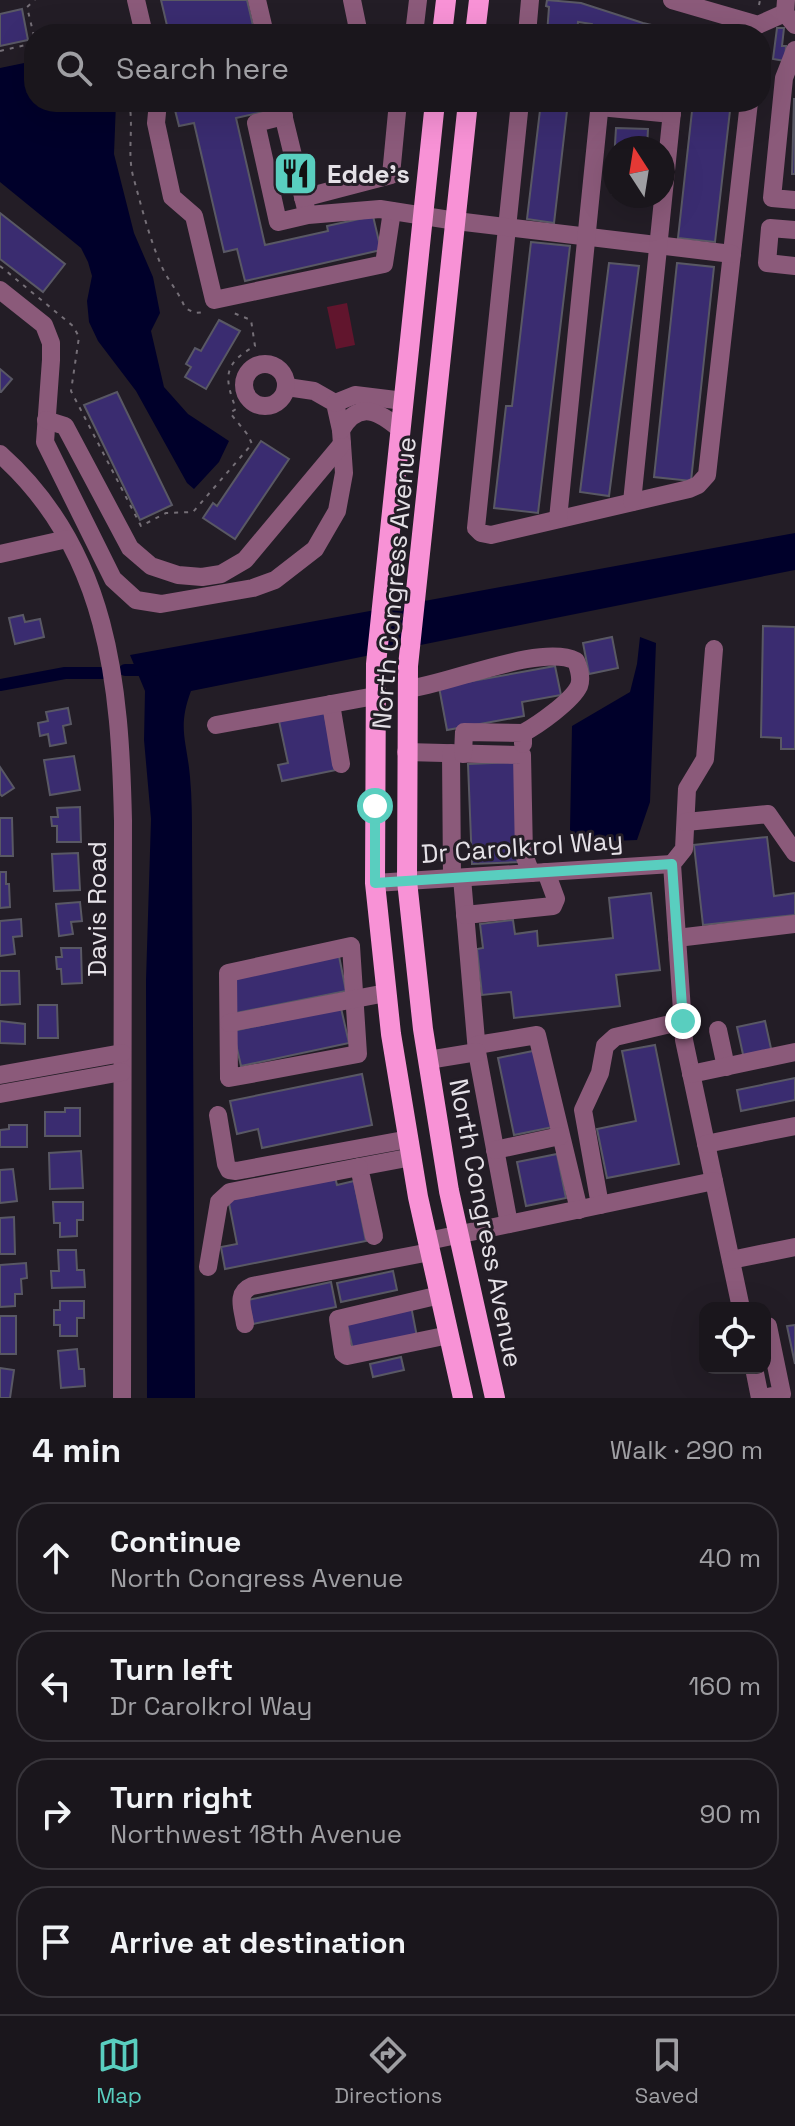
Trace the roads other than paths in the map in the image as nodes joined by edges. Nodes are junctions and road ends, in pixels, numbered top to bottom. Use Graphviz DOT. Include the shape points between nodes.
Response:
graph roads {
  1 [pos="136,0"];
  2 [pos="257,0"];
  3 [pos="352,0"];
  4 [pos="418,0"];
  5 [pos="446,0"];
  6 [pos="479,0"];
  7 [pos="530,0"];
  8 [pos="672,0"];
  9 [pos="789,12"];
  10 [pos="142,24"];
  11 [pos="263,24"];
  12 [pos="357,24"];
  13 [pos="415,24"];
  14 [pos="443,24"];
  15 [pos="476,24"];
  16 [pos="528,24"];
  17 [pos="742,24"];
  18 [pos="766,24"];
  19 [pos="795,50"];
  20 [pos="157,112"];
  21 [pos="275,112"];
  22 [pos="287,112"];
  23 [pos="397,112"];
  24 [pos="434,112"];
  25 [pos="467,112"];
  26 [pos="519,112"];
  27 [pos="599,112"];
  28 [pos="673,112"];
  29 [pos="748,112"];
  30 [pos="795,200"];
  31 [pos="306,206"];
  32 [pos="392,211"];
  33 [pos="423,217"];
  34 [pos="456,221"];
  35 [pos="507,227"];
  36 [pos="795,230"];
  37 [pos="587,237"];
  38 [pos="659,246"];
  39 [pos="732,254"];
  40 [pos="795,266"];
  41 [pos="0,290"];
  42 [pos="287,387"];
  43 [pos="404,401"];
  44 [pos="345,405"];
  45 [pos="46,420"];
  46 [pos="401,430"];
  47 [pos="342,437"];
  48 [pos="432,448"];
  49 [pos="0,454"];
  50 [pos="632,502"];
  51 [pos="558,519"];
  52 [pos="67,539"];
  53 [pos="0,554"];
  54 [pos="202,577"];
  55 [pos="205,596"];
  56 [pos="714,649"];
  57 [pos="407,689"];
  58 [pos="375,696"];
  59 [pos="331,704"];
  60 [pos="216,725"];
  61 [pos="523,733"];
  62 [pos="406,752"];
  63 [pos="457,753"];
  64 [pos="522,755"];
  65 [pos="341,764"];
  66 [pos="686,822"];
  67 [pos="795,853"];
  68 [pos="672,864"];
  69 [pos="538,872"];
  70 [pos="457,878"];
  71 [pos="407,881"];
  72 [pos="375,883"];
  73 [pos="465,915"];
  74 [pos="795,924"];
  75 [pos="677,938"];
  76 [pos="386,993"];
  77 [pos="355,999"];
  78 [pos="683,1021"];
  79 [pos="229,1023"];
  80 [pos="718,1030"];
  81 [pos="477,1048"];
  82 [pos="795,1052"];
  83 [pos="428,1060"];
  84 [pos="122,1063"];
  85 [pos="726,1067"];
  86 [pos="691,1074"];
  87 [pos="0,1075"];
  88 [pos="0,1094"];
  89 [pos="218,1115"];
  90 [pos="795,1126"];
  91 [pos="560,1136"];
  92 [pos="706,1144"];
  93 [pos="410,1148"];
  94 [pos="495,1150"];
  95 [pos="359,1167"];
  96 [pos="714,1181"];
  97 [pos="600,1205"];
  98 [pos="579,1210"];
  99 [pos="509,1224"];
  100 [pos="459,1235"];
  101 [pos="374,1236"];
  102 [pos="429,1246"];
  103 [pos="795,1247"];
  104 [pos="731,1260"];
  105 [pos="208,1267"];
  106 [pos="440,1295"];
  107 [pos="740,1302"];
  108 [pos="245,1324"];
  109 [pos="449,1335"];
  110 [pos="771,1341"];
  111 [pos="756,1374"];
  112 [pos="122,1398"];
  113 [pos="463,1398"];
  114 [pos="495,1398"];
  115 [pos="762,1398"];
  1 -- 10 [label="street"];
  2 -- 11 [label="street"];
  3 -- 12 [label="street"];
  4 -- 13 [label="street"];
  5 -- 14 [label="main road"];
  6 -- 15 [label="main road"];
  7 -- 16 [label="street"];
  8 -- 17 [label="street"];
  9 -- 18 [label="street"];
  19 -- 30 [label="street" via="784,78 772,198"];
  20 -- 32 [label="street" via="172,197 194,216 214,300 384,264"];
  21 -- 31 [label="street" via="256,123 278,222"];
  22 -- 31 [label="street"];
  23 -- 31 [label="street" via="391,175"];
  24 -- 33 [label="main road, North Congress Avenue"];
  25 -- 34 [label="main road, North Congress Avenue"];
  26 -- 35 [label="street"];
  27 -- 37 [label="street"];
  28 -- 38 [label="street"];
  29 -- 39 [label="street"];
  31 -- 32 [label="street"];
  32 -- 33 [label="street"];
  33 -- 34 [label="street"];
  33 -- 43 [label="main road, North Congress Avenue"];
  34 -- 35 [label="street"];
  34 -- 48 [label="main road, North Congress Avenue"];
  35 -- 37 [label="street"];
  35 -- 51 [label="street" via="476,528 491,535"];
  36 -- 40 [label="street" via="770,228 767,263"];
  37 -- 38 [label="street"];
  37 -- 51 [label="street"];
  38 -- 39 [label="street"];
  38 -- 50 [label="street"];
  39 -- 50 [label="street" via="707,475 689,489"];
  41 -- 45 [label="street" via="44,325 51,343"];
  42 -- 44 [label="street" via="314,391"];
  43 -- 44 [label="street" via="355,395"];
  43 -- 46 [label="main road, North Congress Avenue"];
  43 -- 48 [label="main road"];
  44 -- 46 [label="street" via="382,414"];
  44 -- 47 [label="street"];
  45 -- 54 [label="street" via="65,426 130,548 151,566"];
  45 -- 55 [label="street" via="45,442 53,461 113,579 136,600 161,604"];
  46 -- 58 [label="main road, North Congress Avenue"];
  47 -- 54 [label="street" via="245,560 221,574"];
  47 -- 55 [label="street" via="344,473 337,511 315,549 275,580"];
  48 -- 57 [label="main road, North Congress Avenue"];
  49 -- 52 [label="street, Davis Road" via="38,493"];
  50 -- 51 [label="street"];
  52 -- 53 [label="street"];
  52 -- 84 [label="street, Davis Road" via="83,565 106,633 121,737"];
  54 -- 55 [label="street"];
  56 -- 66 [label="street" via="705,759 687,789"];
  57 -- 61 [label="street" via="557,655 576,661 576,690"];
  57 -- 62 [label="main road, North Congress Avenue"];
  58 -- 59 [label="street"];
  58 -- 72 [label="main road, North Congress Avenue"];
  59 -- 60 [label="street"];
  59 -- 65 [label="street"];
  61 -- 63 [label="street" via="464,732"];
  61 -- 64 [label="street"];
  62 -- 63 [label="street"];
  62 -- 71 [label="main road, North Congress Avenue"];
  63 -- 64 [label="street"];
  63 -- 70 [label="street"];
  64 -- 69 [label="street" via="524,855"];
  66 -- 67 [label="street" via="768,814"];
  66 -- 68 [label="street" via="684,849"];
  68 -- 69 [label="street, Dr Carolkrol Way"];
  68 -- 75 [label="street"];
  69 -- 70 [label="street, Dr Carolkrol Way"];
  69 -- 73 [label="street" via="556,899 553,906"];
  70 -- 71 [label="street, Dr Carolkrol Way"];
  70 -- 73 [label="street"];
  71 -- 72 [label="street, Dr Carolkrol Way"];
  71 -- 83 [label="main road, North Congress Avenue"];
  72 -- 76 [label="main road, North Congress Avenue"];
  73 -- 81 [label="street"];
  74 -- 75 [label="street"];
  75 -- 78 [label="street"];
  76 -- 77 [label="street"];
  76 -- 93 [label="main road, North Congress Avenue"];
  77 -- 79 [label="street"];
  77 -- 79 [label="street" via="351,946 228,973"];
  77 -- 79 [label="street" via="358,1054 229,1078"];
  78 -- 86 [label="street"];
  78 -- 97 [label="street" via="615,1037 605,1046 600,1073 583,1110"];
  80 -- 85 [label="street"];
  81 -- 83 [label="street"];
  81 -- 91 [label="street" via="537,1035"];
  81 -- 94 [label="street"];
  82 -- 85 [label="street"];
  83 -- 100 [label="main road, North Congress Avenue"];
  84 -- 87 [label="street"];
  84 -- 88 [label="street"];
  84 -- 112 [label="street, Davis Road"];
  85 -- 86 [label="street"];
  86 -- 92 [label="street"];
  89 -- 93 [label="street" via="229,1170"];
  90 -- 92 [label="street"];
  91 -- 94 [label="street"];
  91 -- 98 [label="street"];
  92 -- 96 [label="street"];
  93 -- 95 [label="street"];
  93 -- 102 [label="main road, North Congress Avenue"];
  94 -- 99 [label="street"];
  95 -- 101 [label="street"];
  95 -- 105 [label="street" via="230,1192 219,1202"];
  96 -- 97 [label="street"];
  96 -- 104 [label="street"];
  97 -- 98 [label="street"];
  98 -- 99 [label="street"];
  99 -- 100 [label="street"];
  100 -- 102 [label="street"];
  100 -- 114 [label="main road, North Congress Avenue"];
  102 -- 106 [label="main road, North Congress Avenue"];
  102 -- 108 [label="street" via="252,1286 241,1296"];
  103 -- 104 [label="street"];
  104 -- 107 [label="street"];
  106 -- 109 [label="main road, North Congress Avenue"];
  106 -- 109 [label="street" via="338,1319 343,1353 365,1355"];
  109 -- 113 [label="main road, North Congress Avenue"];
  110 -- 115 [label="street" via="782,1394"];
  111 -- 115 [label="street"];
}
